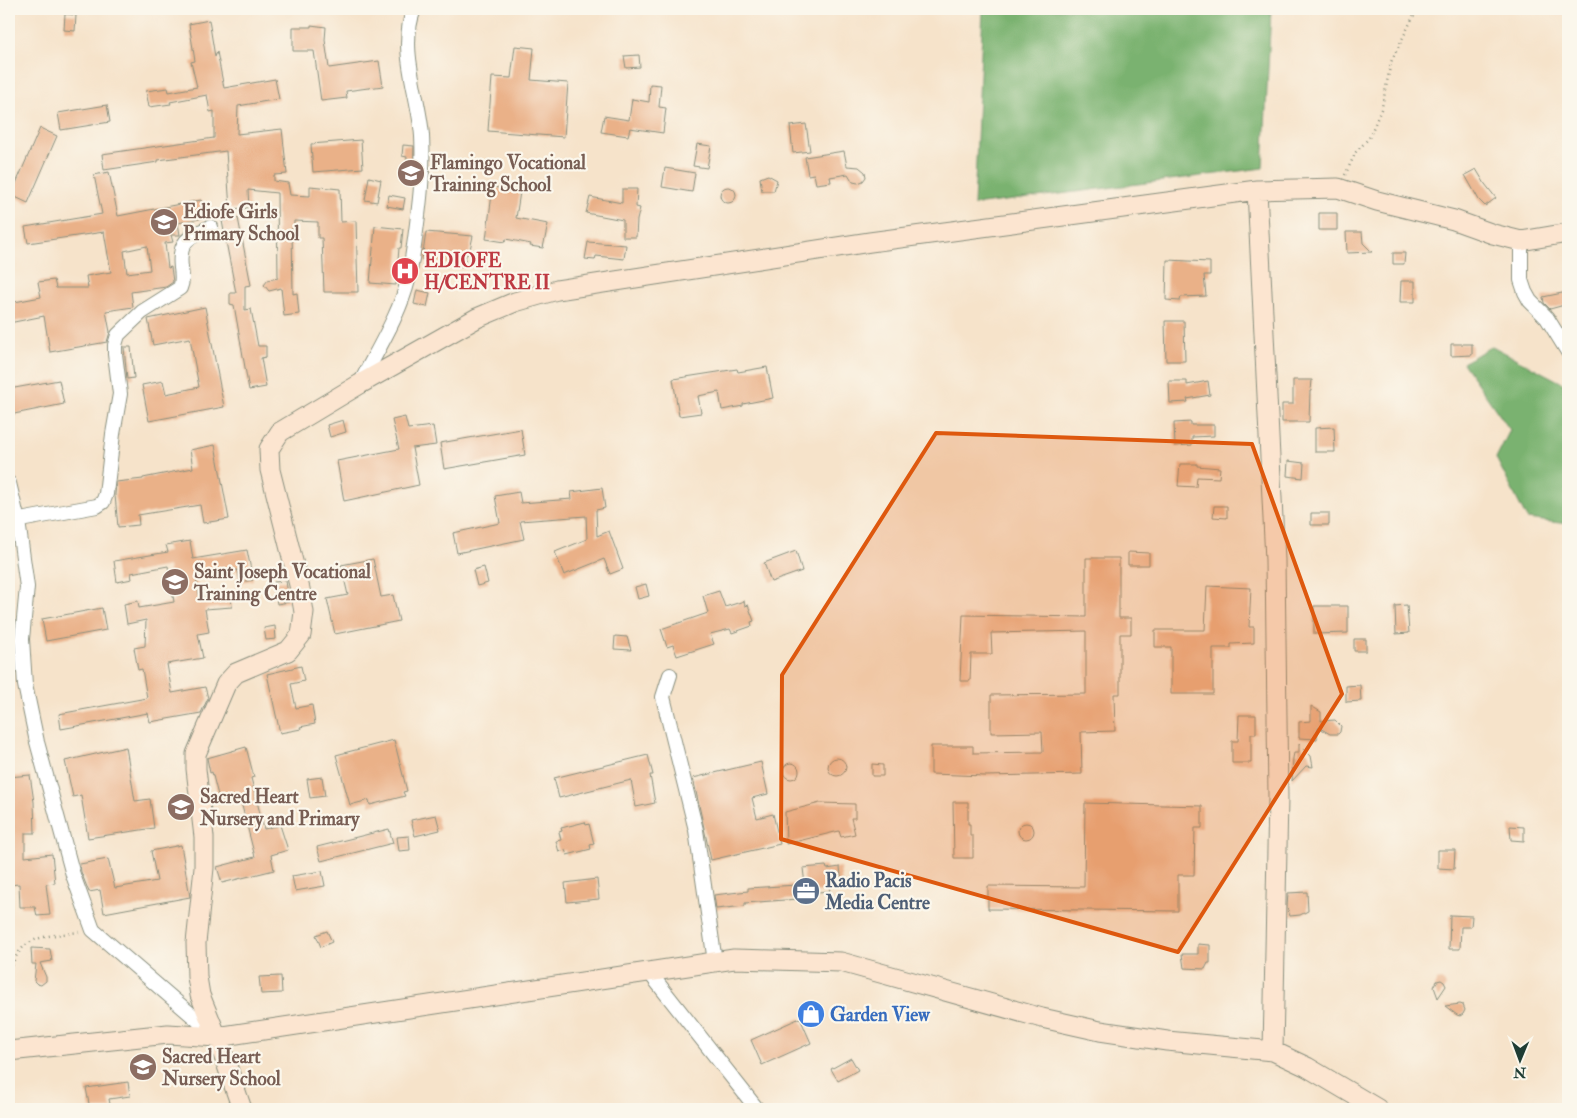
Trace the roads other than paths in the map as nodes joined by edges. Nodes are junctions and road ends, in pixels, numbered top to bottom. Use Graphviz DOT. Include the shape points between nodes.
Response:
graph roads {
  1 [pos="414,9"];
  2 [pos="1257,190"];
  3 [pos="211,227"];
  4 [pos="1568,233"];
  5 [pos="1521,241"];
  6 [pos="1568,352"];
  7 [pos="360,384"];
  8 [pos="9,483"];
  9 [pos="13,522"];
  10 [pos="670,675"];
  11 [pos="715,962"];
  12 [pos="648,972"];
  13 [pos="217,1037"];
  14 [pos="9,1050"];
  15 [pos="1273,1051"];
  16 [pos="242,1109"];
  17 [pos="757,1109"];
  18 [pos="1378,1109"];
  1 -- 7 [label="street" via="410,18 408,46 422,135 417,226 401,302"];
  2 -- 5 [label="street" via="1338,188"];
  2 -- 7 [label="street" via="870,242 557,290 476,318"];
  2 -- 15 [label="street" via="1275,560 1278,798"];
  3 -- 9 [label="street" via="182,246 179,254 180,288 142,312 118,335 115,354 120,394 103,502 97,506"];
  4 -- 5 [label="street"];
  5 -- 6 [label="street" via="1521,280 1525,292 1547,318"];
  7 -- 13 [label="street" via="280,432 269,449 270,470 304,612 301,635 288,651 236,674 226,684 196,754 204,837 196,943 197,977 200,995"];
  8 -- 9 [label="street"];
  9 -- 13 [label="street" via="27,587 22,639 25,685 73,875 93,930"];
  10 -- 11 [label="street" via="663,697 696,830"];
  11 -- 12 [label="street"];
  11 -- 15 [label="street" via="842,962 1100,1031"];
  12 -- 13 [label="street"];
  12 -- 17 [label="street"];
  13 -- 14 [label="street" via="168,1034"];
  13 -- 16 [label="street"];
  15 -- 18 [label="street"];
}
